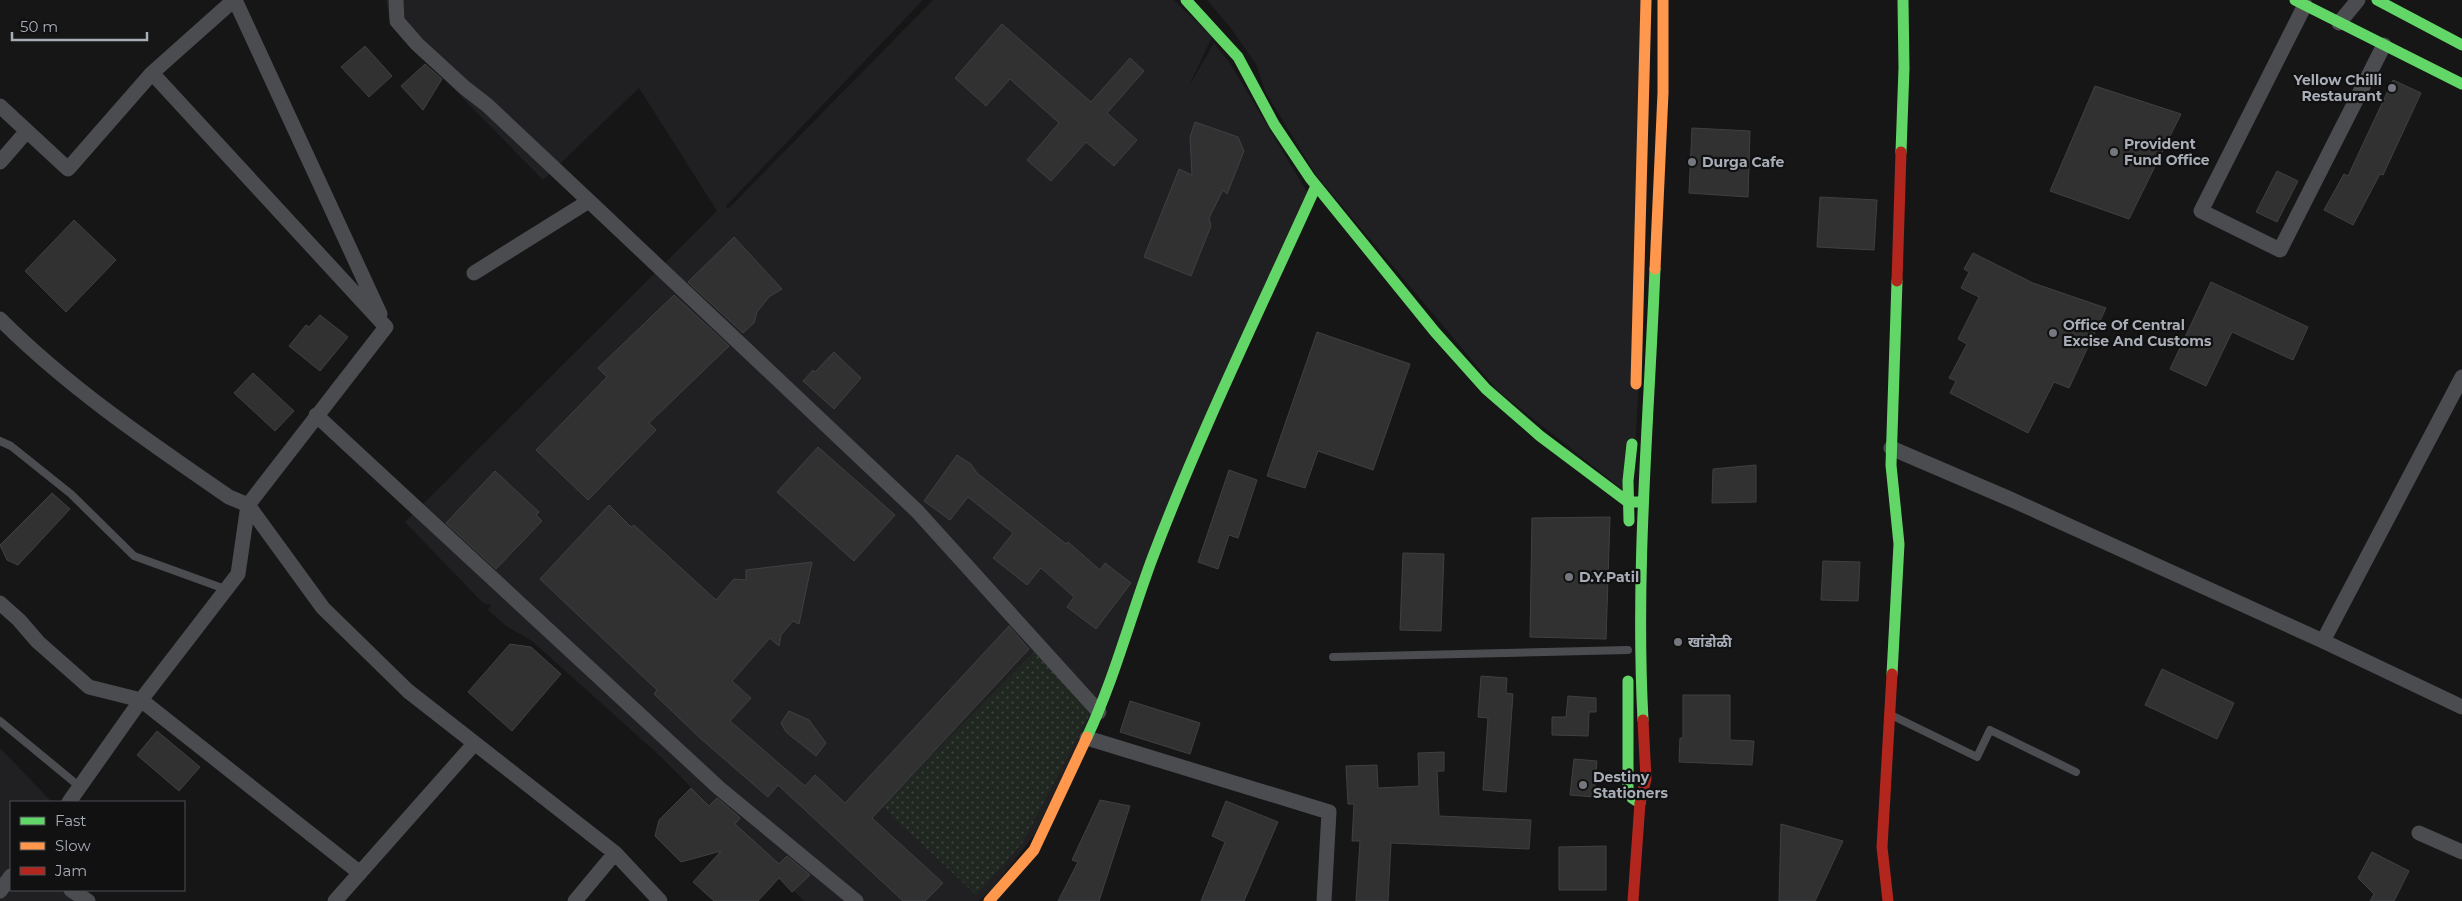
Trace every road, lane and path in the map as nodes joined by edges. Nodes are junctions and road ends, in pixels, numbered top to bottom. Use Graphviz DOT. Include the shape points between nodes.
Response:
graph roads {
  1 [pos="235,0"];
  2 [pos="396,0"];
  3 [pos="1186,0"];
  4 [pos="1646,0"];
  5 [pos="1663,0"];
  6 [pos="1903,0"];
  7 [pos="2358,0"];
  8 [pos="2377,0"];
  9 [pos="2300,3"];
  10 [pos="2339,23"];
  11 [pos="2384,45"];
  12 [pos="2462,45"];
  13 [pos="152,73"];
  14 [pos="2462,84"];
  15 [pos="0,106"];
  16 [pos="28,130"];
  17 [pos="0,162"];
  18 [pos="1316,186"];
  19 [pos="589,201"];
  20 [pos="474,273"];
  21 [pos="0,319"];
  22 [pos="386,327"];
  23 [pos="2462,377"];
  24 [pos="1635,396"];
  25 [pos="316,415"];
  26 [pos="1632,434"];
  27 [pos="0,441"];
  28 [pos="1891,448"];
  29 [pos="1628,502"];
  30 [pos="1642,502"];
  31 [pos="248,505"];
  32 [pos="1629,530"];
  33 [pos="1630,549"];
  34 [pos="225,589"];
  35 [pos="0,603"];
  36 [pos="1629,623"];
  37 [pos="2323,641"];
  38 [pos="1628,654"];
  39 [pos="1333,657"];
  40 [pos="141,700"];
  41 [pos="2462,707"];
  42 [pos="1099,712"];
  43 [pos="1889,714"];
  44 [pos="0,721"];
  45 [pos="1087,738"];
  46 [pos="474,744"];
  47 [pos="2076,772"];
  48 [pos="80,787"];
  49 [pos="70,801"];
  50 [pos="1640,803"];
  51 [pos="2419,833"];
  52 [pos="2462,852"];
  53 [pos="615,853"];
  54 [pos="360,873"];
  55 [pos="10,877"];
  56 [pos="0,891"];
  57 [pos="73,891"];
  58 [pos="1633,896"];
  59 [pos="88,901"];
  60 [pos="335,901"];
  61 [pos="575,901"];
  62 [pos="660,901"];
  63 [pos="856,901"];
  64 [pos="989,901"];
  65 [pos="1324,901"];
  66 [pos="1645,901"];
  67 [pos="1888,901"];
  1 -- 13 [label="street"];
  1 -- 22 [label="street"];
  2 -- 19 [label="street" via="397,21 417,44"];
  3 -- 18 [label="street" via="1238,57 1274,124"];
  4 -- 24 [label="street" via="1647,88"];
  5 -- 30 [label="street" via="1663,94"];
  6 -- 28 [label="street" via="1904,78"];
  7 -- 10 [label="street"];
  8 -- 12 [label="street"];
  9 -- 10 [label="street"];
  9 -- 11 [label="street" via="2201,211 2280,250"];
  10 -- 11 [label="street"];
  11 -- 14 [label="street"];
  13 -- 16 [label="street" via="68,169"];
  13 -- 22 [label="street"];
  15 -- 16 [label="street"];
  16 -- 17 [label="street"];
  18 -- 29 [label="street" via="1485,388 1540,436"];
  18 -- 42 [label="street" via="1207,425 1159,541"];
  19 -- 20 [label="street"];
  19 -- 42 [label="street" via="917,511"];
  21 -- 31 [label="street" via="35,354 118,421 229,497"];
  22 -- 25 [label="street"];
  23 -- 37 [label="street"];
  25 -- 31 [label="street"];
  25 -- 63 [label="street" via="719,788"];
  26 -- 29 [label="street"];
  27 -- 34 [label="lane" via="11,446 71,494 134,556"];
  28 -- 37 [label="street"];
  28 -- 43 [label="street" via="1899,544"];
  29 -- 30 [label="street"];
  29 -- 32 [label="street"];
  30 -- 50 [label="street" via="1641,683 1646,778"];
  31 -- 34 [label="street" via="238,574"];
  31 -- 46 [label="street" via="323,608 408,691"];
  33 -- 36 [label="street"];
  34 -- 40 [label="street"];
  35 -- 40 [label="street" via="89,687"];
  37 -- 41 [label="street"];
  38 -- 39 [label="lane"];
  38 -- 50 [label="street" via="1628,789 1632,798"];
  40 -- 48 [label="street"];
  40 -- 54 [label="street"];
  42 -- 45 [label="street"];
  43 -- 47 [label="lane" via="1977,757 1990,730"];
  43 -- 67 [label="street" via="1882,847"];
  44 -- 48 [label="lane"];
  45 -- 64 [label="street" via="1034,850"];
  45 -- 65 [label="street" via="1329,812"];
  46 -- 53 [label="street"];
  46 -- 54 [label="street"];
  48 -- 49 [label="street"];
  50 -- 58 [label="street"];
  51 -- 52 [label="street"];
  53 -- 61 [label="street"];
  53 -- 62 [label="street"];
  54 -- 60 [label="street"];
  55 -- 56 [label="street"];
  57 -- 59 [label="street"];
  58 -- 66 [label="street"];
}
